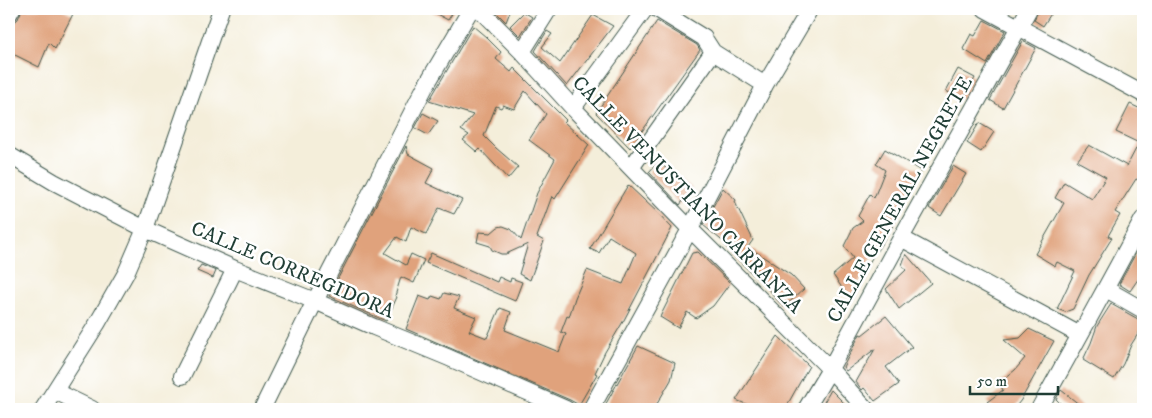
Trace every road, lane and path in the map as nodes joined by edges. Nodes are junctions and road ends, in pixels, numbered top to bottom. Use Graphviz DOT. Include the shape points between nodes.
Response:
graph roads {
  1 [pos="12,9"];
  2 [pos="221,9"];
  3 [pos="471,9"];
  4 [pos="479,9"];
  5 [pos="549,9"];
  6 [pos="645,9"];
  7 [pos="657,9"];
  8 [pos="810,9"];
  9 [pos="985,9"];
  10 [pos="1029,9"];
  11 [pos="9,14"];
  12 [pos="1020,27"];
  13 [pos="522,52"];
  14 [pos="713,52"];
  15 [pos="765,85"];
  16 [pos="1143,94"];
  17 [pos="573,108"];
  18 [pos="9,155"];
  19 [pos="631,168"];
  20 [pos="1143,219"];
  21 [pos="145,229"];
  22 [pos="690,229"];
  23 [pos="901,238"];
  24 [pos="235,268"];
  25 [pos="1106,288"];
  26 [pos="315,301"];
  27 [pos="1143,310"];
  28 [pos="1080,335"];
  29 [pos="830,369"];
  30 [pos="182,376"];
  31 [pos="55,391"];
  32 [pos="43,409"];
  33 [pos="92,409"];
  34 [pos="262,409"];
  35 [pos="566,409"];
  36 [pos="591,409"];
  37 [pos="806,409"];
  38 [pos="866,409"];
  39 [pos="1039,409"];
  1 -- 11 [label="street"];
  2 -- 21 [label="street"];
  3 -- 26 [label="street" via="425,87"];
  4 -- 13 [label="street, CALLE VENUSTIANO CARRANZA"];
  5 -- 13 [label="street"];
  6 -- 17 [label="street"];
  7 -- 14 [label="street" via="704,38"];
  8 -- 15 [label="street"];
  9 -- 12 [label="street"];
  10 -- 12 [label="street, CALLE GENERAL NEGRETE"];
  12 -- 16 [label="street"];
  12 -- 23 [label="street, CALLE GENERAL NEGRETE"];
  13 -- 17 [label="street, CALLE VENUSTIANO CARRANZA"];
  14 -- 15 [label="street"];
  14 -- 19 [label="street"];
  15 -- 22 [label="street"];
  17 -- 19 [label="street, CALLE VENUSTIANO CARRANZA"];
  18 -- 21 [label="street, CALLE CORREGIDORA"];
  19 -- 22 [label="street, CALLE VENUSTIANO CARRANZA"];
  20 -- 25 [label="street"];
  21 -- 24 [label="street, CALLE CORREGIDORA"];
  21 -- 31 [label="street" via="126,273"];
  22 -- 29 [label="street, CALLE VENUSTIANO CARRANZA"];
  22 -- 36 [label="street"];
  23 -- 28 [label="street"];
  23 -- 29 [label="street, CALLE GENERAL NEGRETE"];
  24 -- 26 [label="street, CALLE CORREGIDORA"];
  24 -- 30 [label="street"];
  25 -- 27 [label="street"];
  25 -- 28 [label="street"];
  26 -- 34 [label="street"];
  26 -- 35 [label="street, CALLE CORREGIDORA"];
  28 -- 39 [label="street"];
  29 -- 37 [label="street, CALLE GENERAL NEGRETE"];
  29 -- 38 [label="street, CALLE VENUSTIANO CARRANZA"];
  31 -- 32 [label="street"];
  31 -- 33 [label="street"];
}
